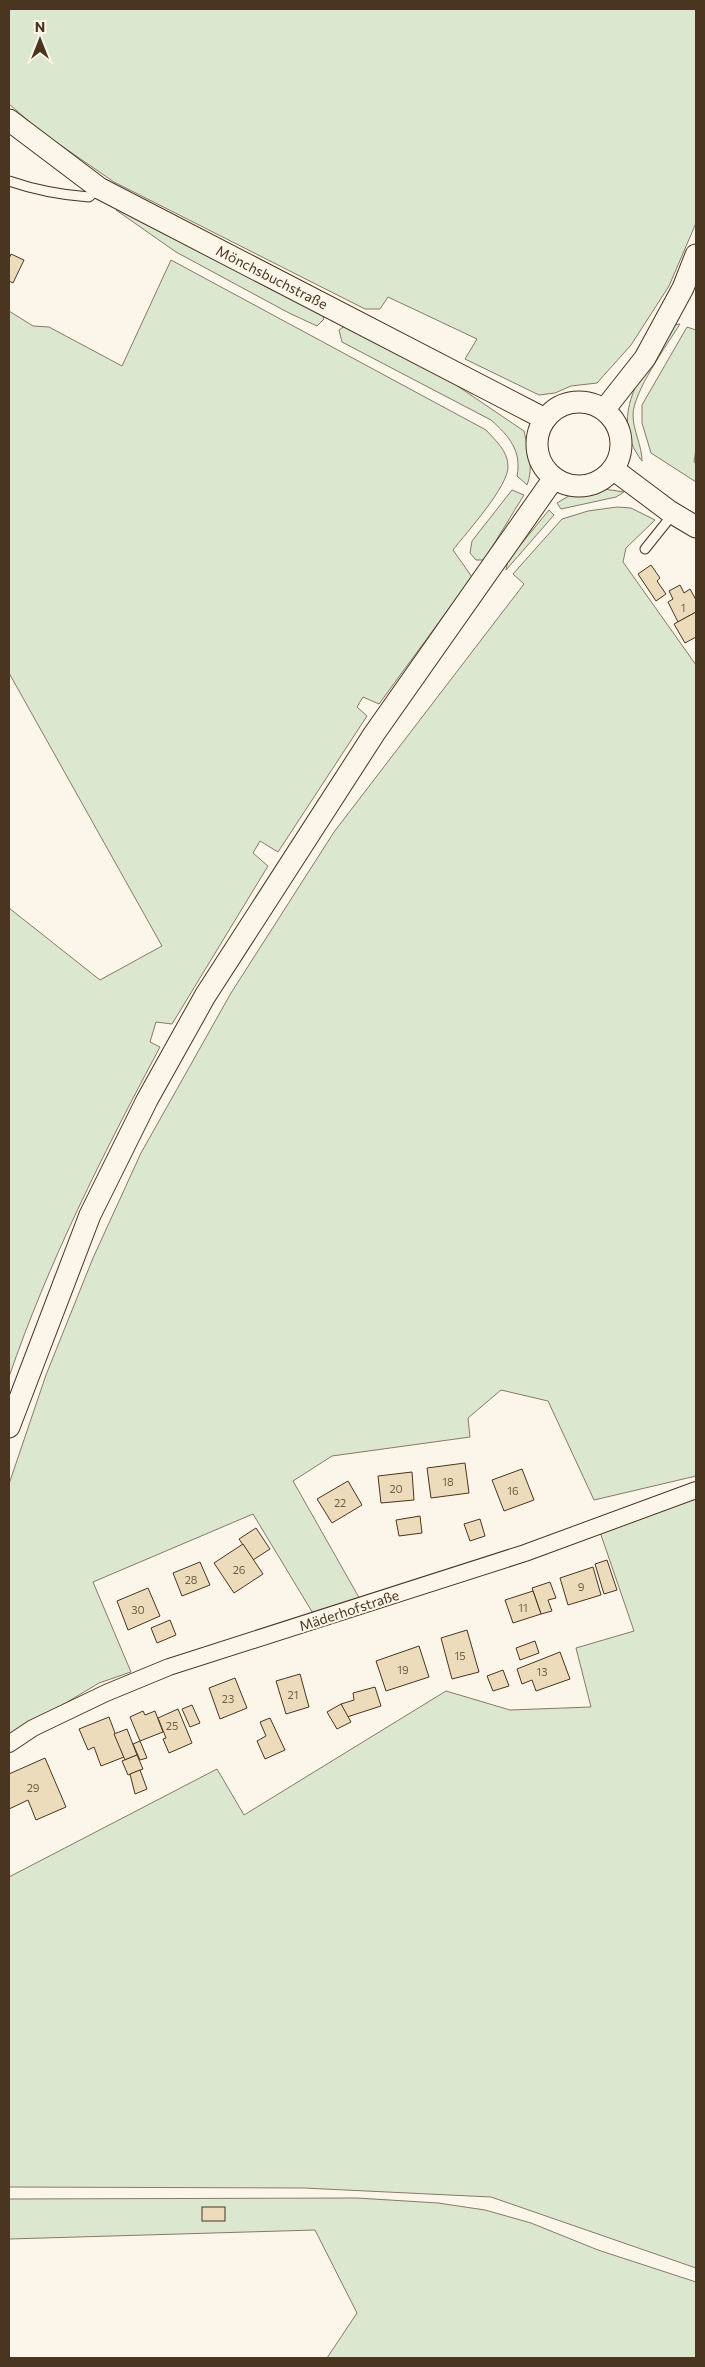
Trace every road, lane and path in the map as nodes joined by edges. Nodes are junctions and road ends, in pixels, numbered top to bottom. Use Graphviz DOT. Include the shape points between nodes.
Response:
graph roads {
  1 [pos="9,120"];
  2 [pos="9,181"];
  3 [pos="99,188"];
  4 [pos="696,255"];
  5 [pos="604,410"];
  6 [pos="545,419"];
  7 [pos="613,469"];
  8 [pos="554,478"];
  9 [pos="673,513"];
  10 [pos="696,527"];
  11 [pos="645,549"];
  12 [pos="9,1427"];
  13 [pos="696,1490"];
  14 [pos="9,1744"];
  1 -- 3 [label="street, Mönchsbuchstraße"];
  2 -- 3 [label="lane" via="70,196 89,197"];
  3 -- 6 [label="street, Mönchsbuchstraße"];
  4 -- 5 [label="street" via="683,288 645,358"];
  5 -- 6 [label="street" via="592,404 572,403 554,410"];
  5 -- 7 [label="street" via="619,431 621,444"];
  6 -- 8 [label="street" via="537,444 539,457"];
  7 -- 8 [label="street" via="604,478 586,485 566,484"];
  7 -- 9 [label="street"];
  8 -- 12 [label="street" via="374,734 206,996 147,1100 90,1215"];
  9 -- 10 [label="street"];
  9 -- 11 [label="lane"];
  13 -- 14 [label="street, Mäderhofstraße" via="526,1553 169,1667 33,1728"];
}
